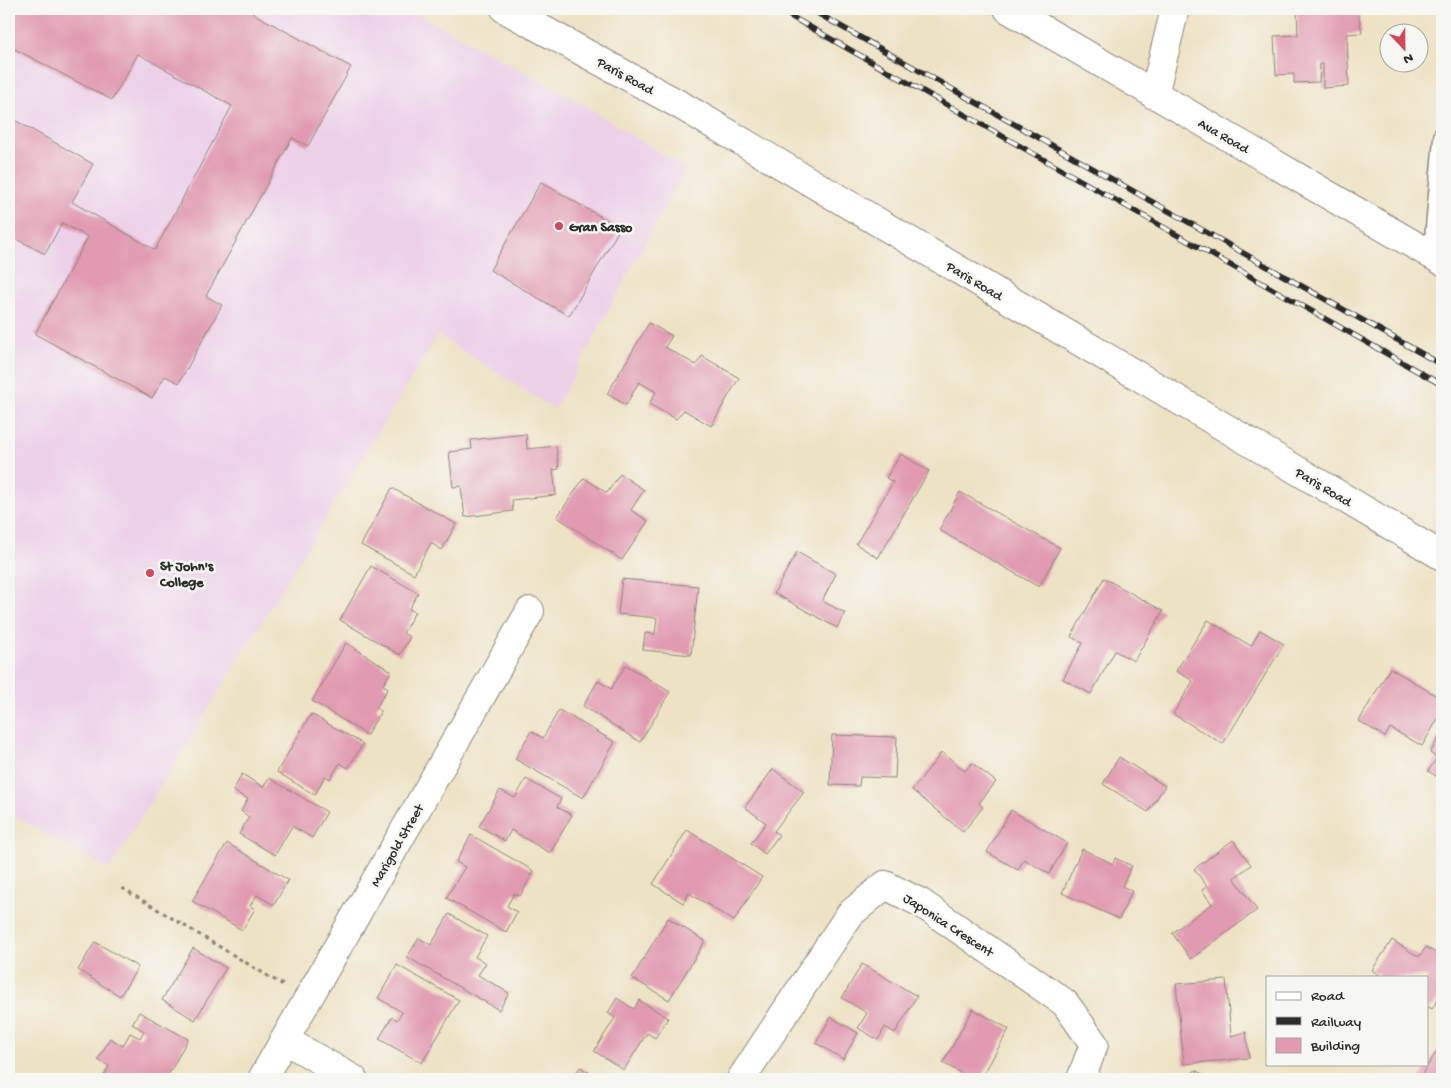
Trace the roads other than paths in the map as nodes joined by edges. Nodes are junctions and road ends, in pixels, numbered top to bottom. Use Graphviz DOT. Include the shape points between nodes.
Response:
graph roads {
  1 [pos="506,9"];
  2 [pos="1008,9"];
  3 [pos="1175,9"];
  4 [pos="1154,95"];
  5 [pos="1442,134"];
  6 [pos="1437,258"];
  7 [pos="1442,556"];
  8 [pos="530,611"];
  9 [pos="285,1040"];
  10 [pos="262,1079"];
  11 [pos="353,1079"];
  12 [pos="742,1079"];
  13 [pos="1081,1079"];
  1 -- 7 [label="street, Paris Road" via="682,106"];
  2 -- 4 [label="street, Ava Road"];
  3 -- 4 [label="street"];
  4 -- 6 [label="street, Ava Road"];
  5 -- 6 [label="lane"];
  8 -- 9 [label="street, Marigold Street"];
  9 -- 10 [label="street, Marigold Street"];
  9 -- 11 [label="street"];
  12 -- 13 [label="street, Japonica Crescent" via="850,914 885,885 921,903 1065,1003 1094,1044"];
}
